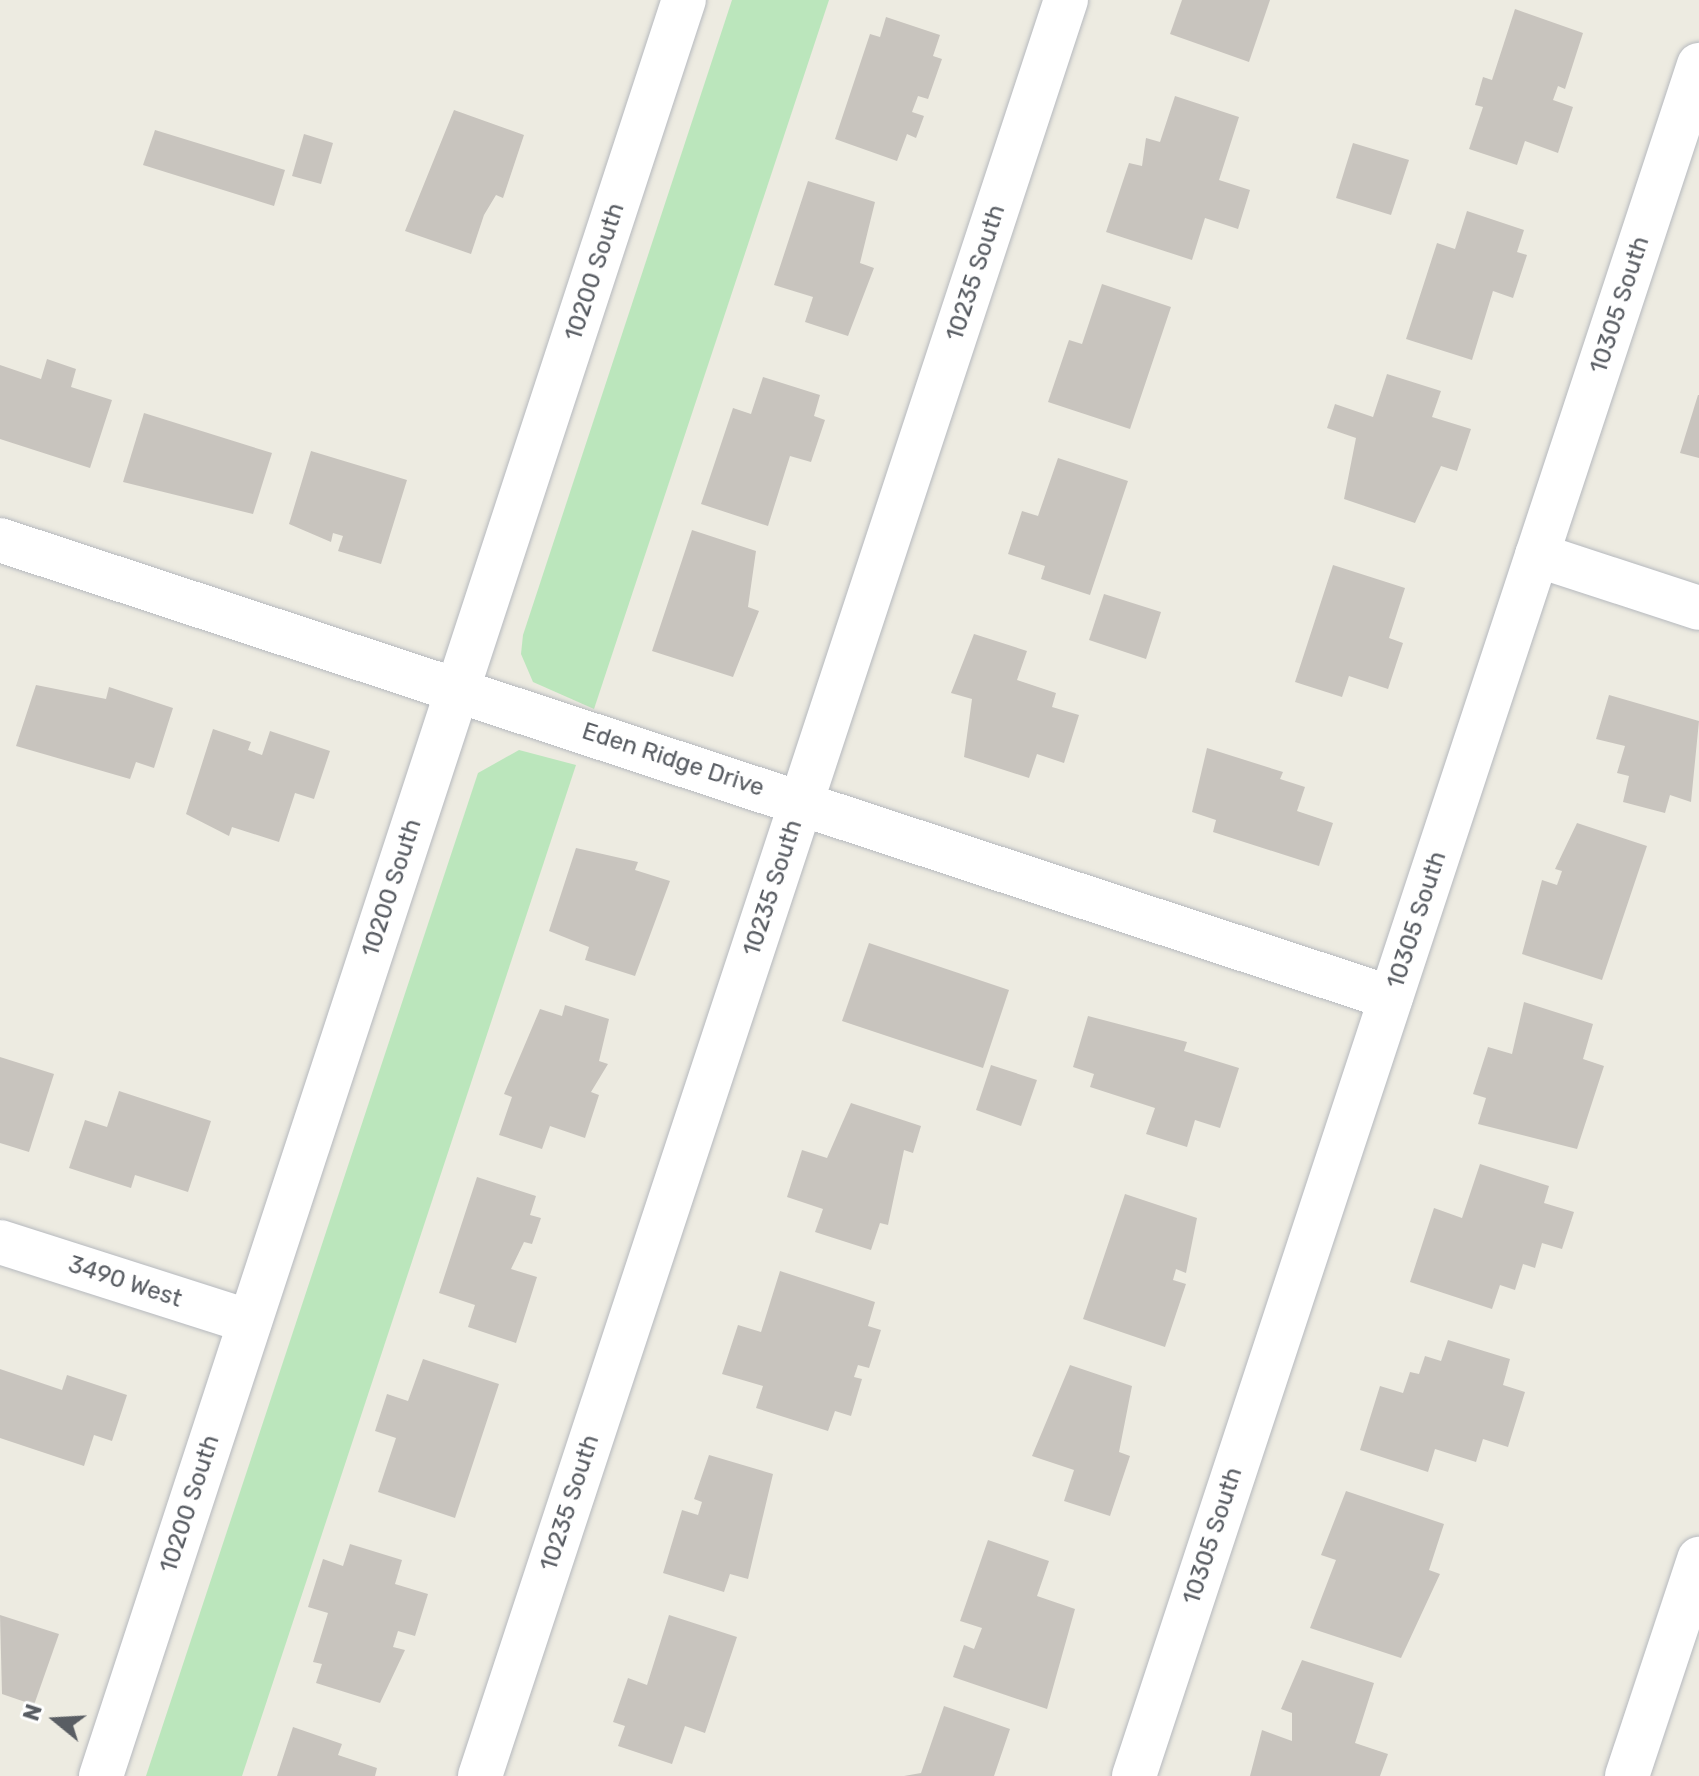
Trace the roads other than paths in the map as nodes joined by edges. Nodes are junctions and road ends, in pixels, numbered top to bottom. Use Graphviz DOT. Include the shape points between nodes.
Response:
graph roads {
  1 [pos="684,0"];
  2 [pos="1066,0"];
  3 [pos="1699,65"];
  4 [pos="0,540"];
  5 [pos="1537,555"];
  6 [pos="1699,608"];
  7 [pos="458,688"];
  8 [pos="802,803"];
  9 [pos="1391,998"];
  10 [pos="0,1242"];
  11 [pos="250,1322"];
  12 [pos="1699,1559"];
  13 [pos="101,1776"];
  14 [pos="480,1776"];
  15 [pos="1134,1776"];
  16 [pos="1627,1776"];
  1 -- 7 [label="street, 10200 South"];
  2 -- 8 [label="street, 10235 South"];
  3 -- 5 [label="street, 10305 South"];
  4 -- 7 [label="street, Eden Ridge Drive"];
  5 -- 6 [label="street"];
  5 -- 9 [label="street, 10305 South"];
  7 -- 8 [label="street, Eden Ridge Drive"];
  7 -- 11 [label="street, 10200 South"];
  8 -- 9 [label="street, Eden Ridge Drive"];
  8 -- 14 [label="street, 10235 South"];
  9 -- 15 [label="street, 10305 South"];
  10 -- 11 [label="street, 3490 West"];
  11 -- 13 [label="street, 10200 South"];
  12 -- 16 [label="street"];
}
